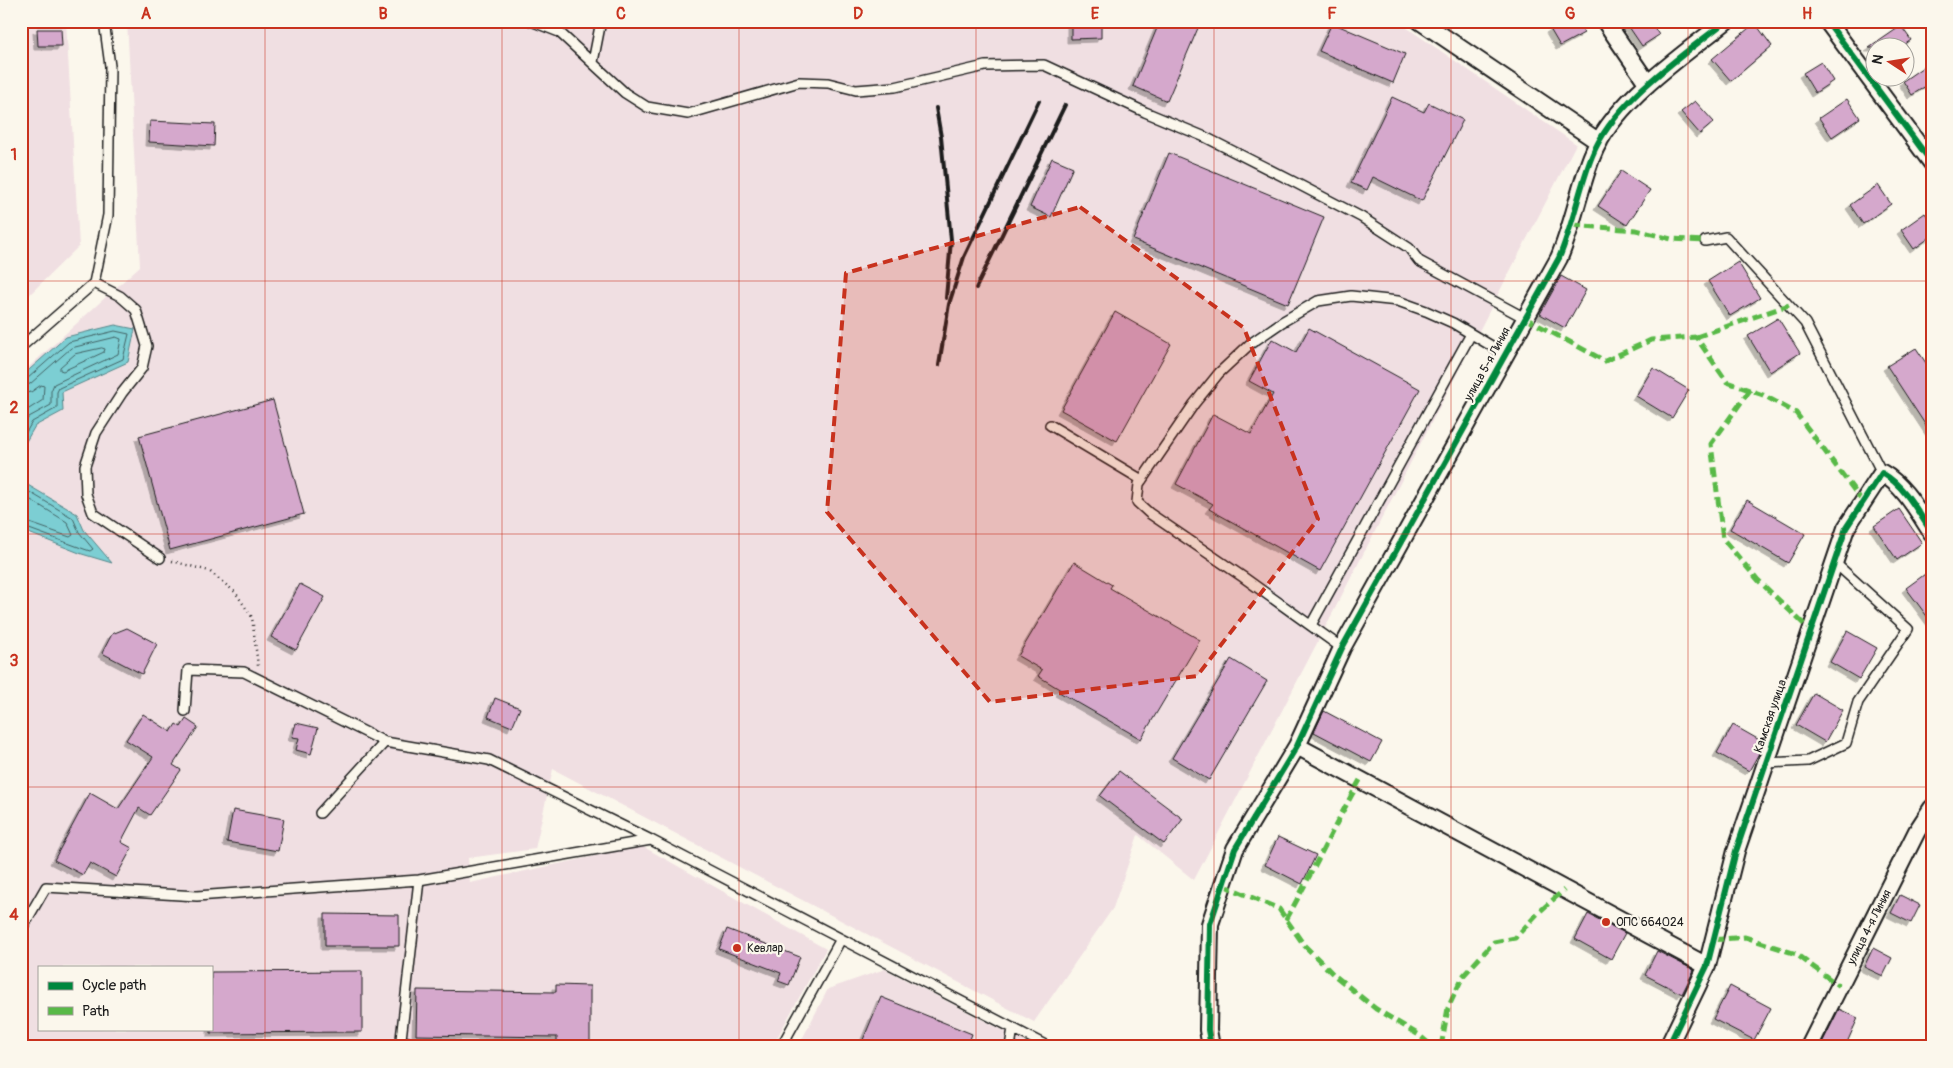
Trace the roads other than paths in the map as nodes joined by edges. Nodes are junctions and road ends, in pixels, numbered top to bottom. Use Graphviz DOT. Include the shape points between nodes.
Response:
graph roads {
  1 [pos="104,21"];
  2 [pos="531,21"];
  3 [pos="601,21"];
  4 [pos="1420,21"];
  5 [pos="1605,21"];
  6 [pos="1726,21"];
  7 [pos="1827,21"];
  8 [pos="593,62"];
  9 [pos="1648,84"];
  10 [pos="1600,142"];
  11 [pos="1932,163"];
  12 [pos="1705,241"];
  13 [pos="94,283"];
  14 [pos="1525,318"];
  15 [pos="1471,334"];
  16 [pos="21,347"];
  17 [pos="1505,354"];
  18 [pos="1050,425"];
  19 [pos="1882,473"];
  20 [pos="1142,480"];
  21 [pos="1932,533"];
  22 [pos="160,558"];
  23 [pos="1835,563"];
  24 [pos="1311,626"];
  25 [pos="1342,648"];
  26 [pos="185,711"];
  27 [pos="385,742"];
  28 [pos="1297,746"];
  29 [pos="1766,763"];
  30 [pos="1932,808"];
  31 [pos="320,813"];
  32 [pos="652,840"];
  33 [pos="419,880"];
  34 [pos="21,930"];
  35 [pos="841,939"];
  36 [pos="1707,966"];
  37 [pos="1013,1028"];
  38 [pos="418,1047"];
  39 [pos="781,1047"];
  40 [pos="1010,1047"];
  41 [pos="1049,1047"];
  42 [pos="1211,1047"];
  43 [pos="1668,1047"];
  44 [pos="1809,1047"];
  1 -- 13 [label="lane" via="110,66 108,215"];
  2 -- 8 [label="lane" via="559,32"];
  3 -- 8 [label="lane"];
  4 -- 10 [label="street"];
  5 -- 9 [label="street"];
  6 -- 9 [label="street, улица 5-я Линия"];
  7 -- 11 [label="street"];
  8 -- 14 [label="lane" via="626,93 647,107 688,114 799,82 828,83 856,90 895,87 985,66 1044,65 1205,137 1294,182 1360,217 1409,248 1419,261"];
  9 -- 10 [label="street, улица 5-я Линия" via="1623,109"];
  10 -- 14 [label="street, улица 5-я Линия" via="1592,155 1559,258"];
  12 -- 19 [label="lane" via="1726,237 1805,322"];
  13 -- 16 [label="lane"];
  13 -- 22 [label="lane" via="120,296 136,310 147,346 142,368 96,432 85,466 86,494 93,513"];
  14 -- 17 [label="street, улица 5-я Линия"];
  15 -- 17 [label="lane"];
  15 -- 20 [label="lane" via="1398,301 1351,296 1318,301 1250,344 1219,373"];
  15 -- 24 [label="lane"];
  17 -- 25 [label="street, улица 5-я Линия"];
  18 -- 20 [label="lane"];
  19 -- 21 [label="street" via="1893,480"];
  19 -- 23 [label="street, Камская улица" via="1846,528"];
  20 -- 24 [label="lane" via="1137,492 1137,502 1141,507"];
  23 -- 29 [label="street, Камская улица"];
  23 -- 29 [label="lane" via="1908,629 1858,702 1846,743 1808,761"];
  24 -- 25 [label="lane"];
  25 -- 28 [label="street, улица 5-я Линия"];
  26 -- 27 [label="lane" via="188,670 244,672"];
  27 -- 31 [label="lane"];
  27 -- 32 [label="lane" via="489,760"];
  28 -- 36 [label="street"];
  28 -- 42 [label="street, улица 5-я Линия" via="1235,849 1210,924 1208,1030"];
  29 -- 36 [label="street, Камская улица" via="1736,852"];
  30 -- 44 [label="street, улица 4-я Линия" via="1917,831"];
  32 -- 33 [label="lane"];
  32 -- 35 [label="lane"];
  33 -- 34 [label="lane" via="197,896 46,887"];
  33 -- 38 [label="lane" via="401,1039"];
  35 -- 37 [label="lane"];
  35 -- 39 [label="lane"];
  36 -- 43 [label="street, Камская улица"];
  37 -- 40 [label="lane"];
  37 -- 41 [label="lane"];
}
